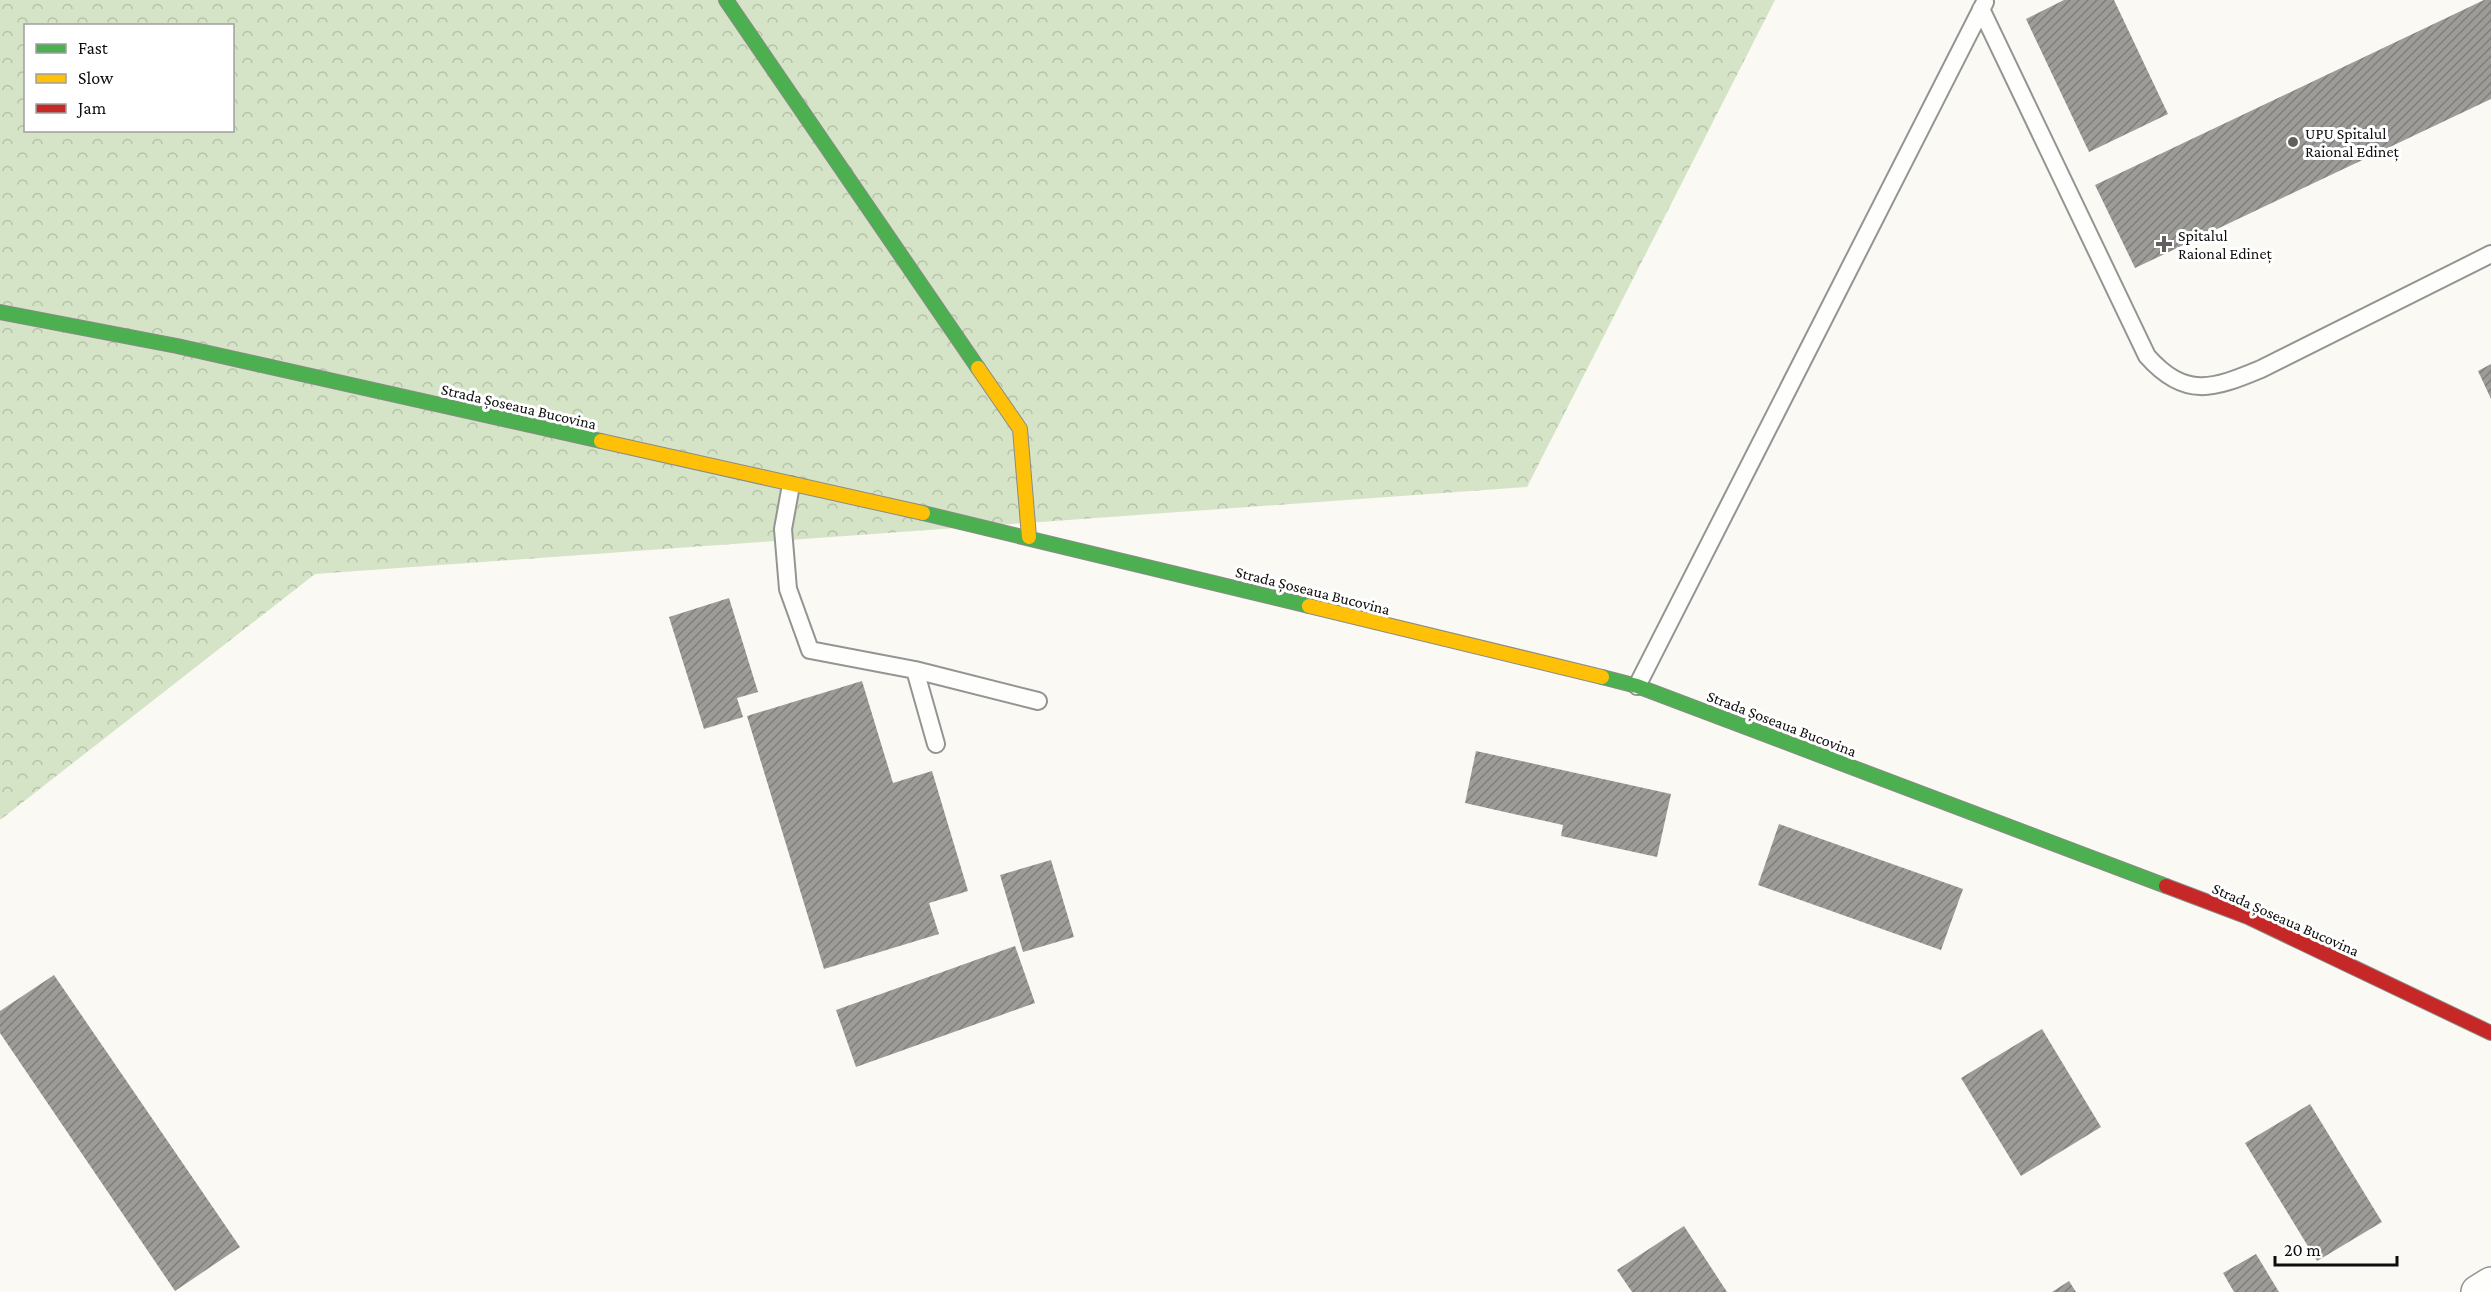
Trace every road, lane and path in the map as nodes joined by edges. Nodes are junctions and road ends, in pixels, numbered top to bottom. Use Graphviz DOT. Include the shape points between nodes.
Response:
graph roads {
  1 [pos="726,0"];
  2 [pos="1984,4"];
  3 [pos="2491,254"];
  4 [pos="0,312"];
  5 [pos="791,485"];
  6 [pos="1029,537"];
  7 [pos="915,670"];
  8 [pos="1637,686"];
  9 [pos="1038,701"];
  10 [pos="936,744"];
  11 [pos="2491,1033"];
  12 [pos="2491,1284"];
  13 [pos="2478,1292"];
  1 -- 6 [label="main road" via="1020,429"];
  2 -- 3 [label="lane" via="2147,356 2172,380 2204,386 2237,379"];
  2 -- 8 [label="lane"];
  4 -- 5 [label="main road, Strada Șoseaua Bucovina" via="177,346"];
  5 -- 6 [label="main road, Strada Șoseaua Bucovina"];
  5 -- 7 [label="lane" via="783,529 788,589 810,650"];
  6 -- 8 [label="main road, Strada Șoseaua Bucovina"];
  7 -- 9 [label="lane"];
  7 -- 10 [label="lane"];
  8 -- 11 [label="main road, Strada Șoseaua Bucovina" via="2248,916"];
  12 -- 13 [label="street"];
}
